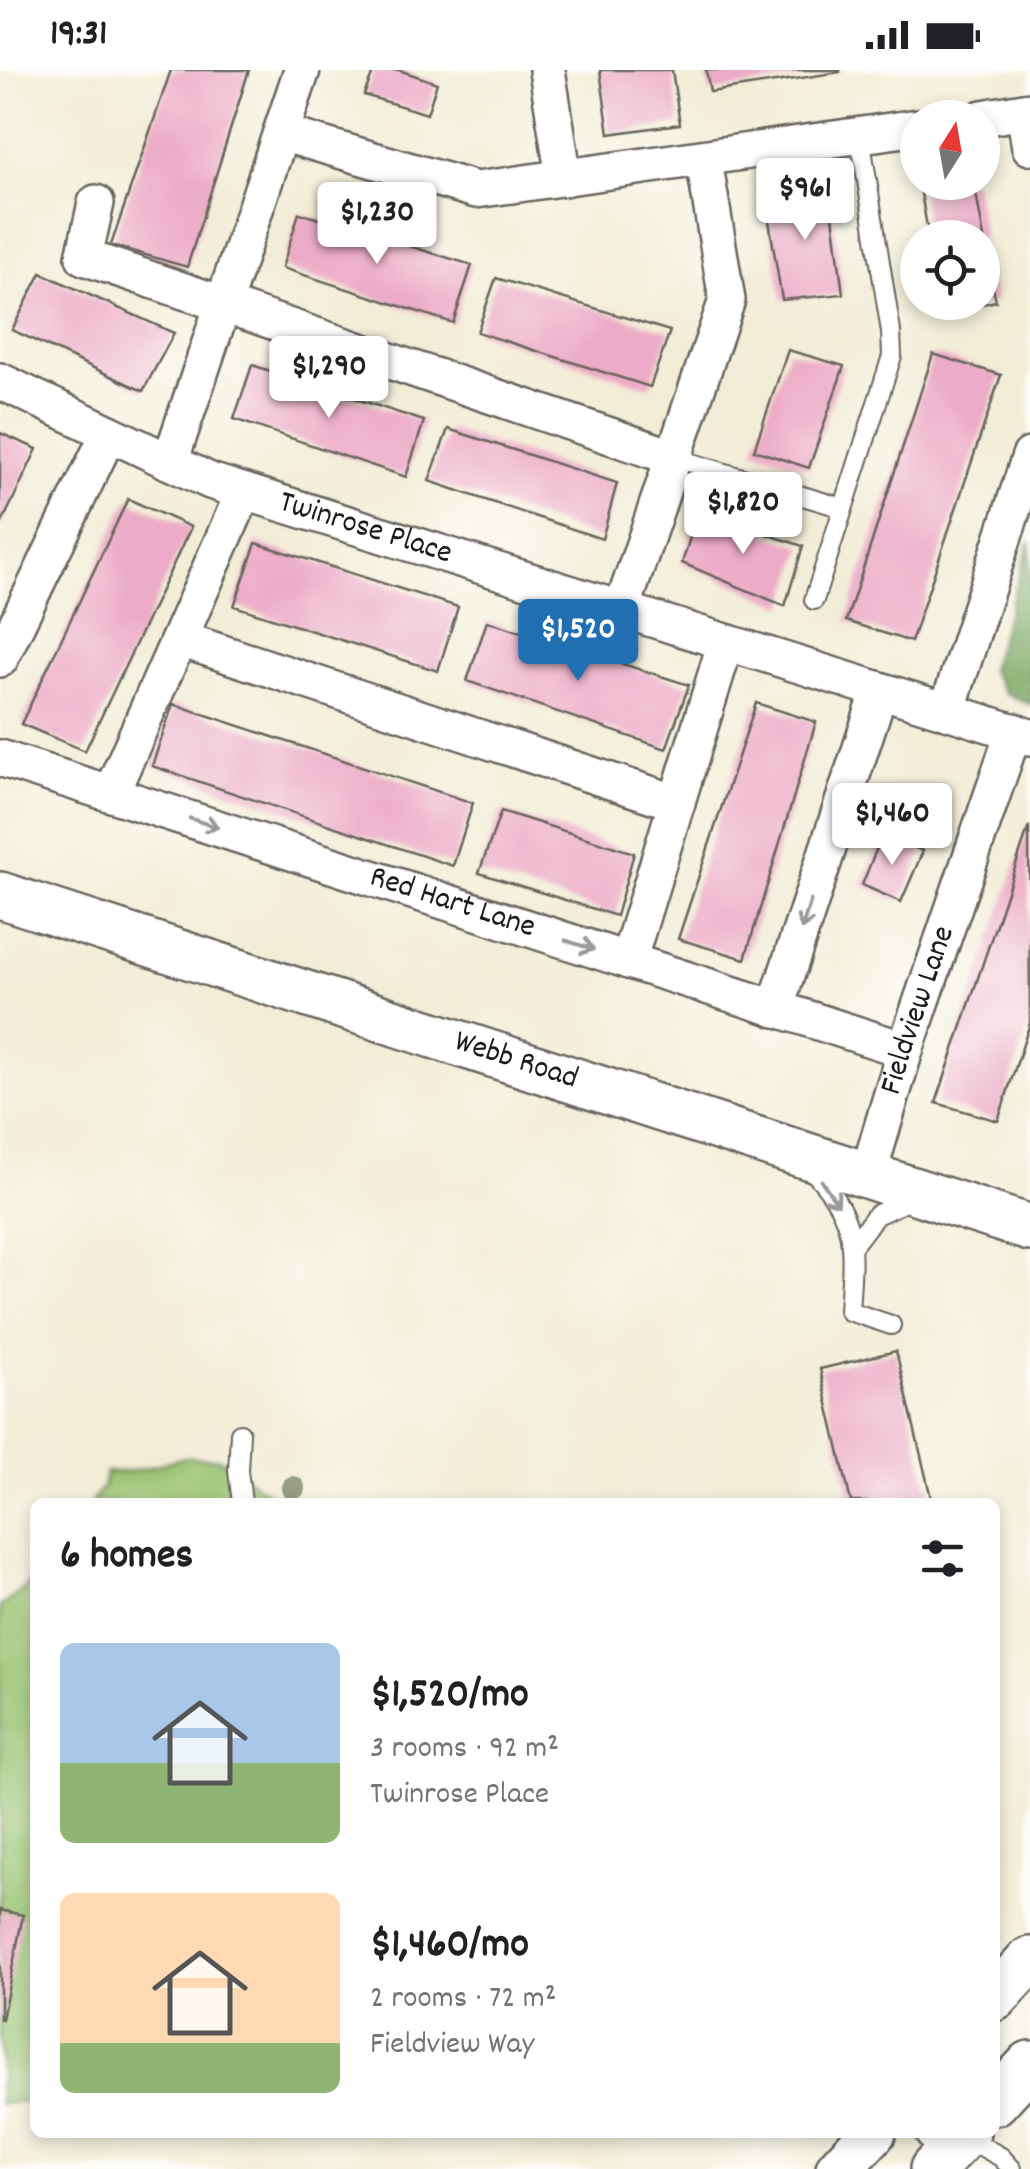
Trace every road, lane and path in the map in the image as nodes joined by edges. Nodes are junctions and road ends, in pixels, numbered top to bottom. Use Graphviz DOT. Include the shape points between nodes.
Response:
graph roads {
  1 [pos="302,70"];
  2 [pos="546,70"];
  3 [pos="1027,111"];
  4 [pos="1000,115"];
  5 [pos="900,130"];
  6 [pos="281,133"];
  7 [pos="860,136"];
  8 [pos="1030,147"];
  9 [pos="704,160"];
  10 [pos="564,178"];
  11 [pos="96,202"];
  12 [pos="222,306"];
  13 [pos="0,381"];
  14 [pos="109,433"];
  15 [pos="1030,456"];
  16 [pos="672,457"];
  17 [pos="170,462"];
  18 [pos="244,492"];
  19 [pos="843,508"];
  20 [pos="814,600"];
  21 [pos="622,610"];
  22 [pos="180,639"];
  23 [pos="726,642"];
  24 [pos="0,659"];
  25 [pos="880,690"];
  26 [pos="947,711"];
  27 [pos="1022,734"];
  28 [pos="0,758"];
  29 [pos="112,793"];
  30 [pos="676,803"];
  31 [pos="0,895"];
  32 [pos="628,960"];
  33 [pos="775,1008"];
  34 [pos="905,1050"];
  35 [pos="792,1150"];
  36 [pos="868,1176"];
  37 [pos="927,1195"];
  38 [pos="1030,1228"];
  39 [pos="854,1245"];
  40 [pos="891,1326"];
  41 [pos="240,1433"];
  42 [pos="238,1471"];
  43 [pos="231,1498"];
  44 [pos="241,1498"];
  45 [pos="1030,1960"];
  46 [pos="1000,1993"];
  47 [pos="1030,2064"];
  48 [pos="1000,2097"];
  49 [pos="867,2138"];
  50 [pos="948,2147"];
  51 [pos="839,2169"];
  52 [pos="1012,2169"];
  1 -- 6 [label="street"];
  2 -- 10 [label="street"];
  3 -- 4 [label="street"];
  3 -- 8 [label="street"];
  5 -- 7 [label="street"];
  6 -- 10 [label="street" via="476,190"];
  6 -- 12 [label="street"];
  7 -- 9 [label="street"];
  7 -- 19 [label="lane" via="892,356"];
  9 -- 10 [label="street"];
  9 -- 16 [label="street" via="727,300"];
  11 -- 12 [label="street" via="84,258"];
  12 -- 16 [label="street"];
  12 -- 17 [label="street"];
  13 -- 14 [label="street, Twinrose Place"];
  14 -- 17 [label="street, Twinrose Place"];
  14 -- 24 [label="street"];
  15 -- 26 [label="street"];
  16 -- 19 [label="lane"];
  16 -- 21 [label="street"];
  17 -- 18 [label="street, Twinrose Place"];
  18 -- 21 [label="street, Twinrose Place"];
  18 -- 22 [label="street"];
  19 -- 20 [label="lane"];
  21 -- 23 [label="street, Twinrose Place"];
  22 -- 29 [label="street"];
  22 -- 30 [label="street"];
  23 -- 25 [label="street, Twinrose Place"];
  23 -- 30 [label="street"];
  25 -- 26 [label="street, Twinrose Place"];
  25 -- 33 [label="street, one-way"];
  26 -- 27 [label="street, Twinrose Place"];
  27 -- 34 [label="street, Fieldview Lane"];
  28 -- 29 [label="street, Red Hart Lane"];
  29 -- 32 [label="street, Red Hart Lane, one-way"];
  30 -- 32 [label="street"];
  31 -- 35 [label="street, Webb Road"];
  32 -- 33 [label="street, Red Hart Lane"];
  33 -- 34 [label="street, Red Hart Lane"];
  34 -- 36 [label="street, Fieldview Lane"];
  35 -- 36 [label="street, Webb Road"];
  35 -- 39 [label="lane, one-way" via="834,1198"];
  36 -- 37 [label="street, Webb Road"];
  37 -- 38 [label="street, Webb Road"];
  37 -- 39 [label="lane" via="876,1215"];
  39 -- 40 [label="lane" via="849,1311"];
  41 -- 42 [label="lane"];
  42 -- 43 [label="lane"];
  42 -- 44 [label="lane"];
  45 -- 46 [label="street"];
  47 -- 48 [label="street"];
  49 -- 51 [label="street"];
  50 -- 52 [label="lane" via="1001,2157"];
}
